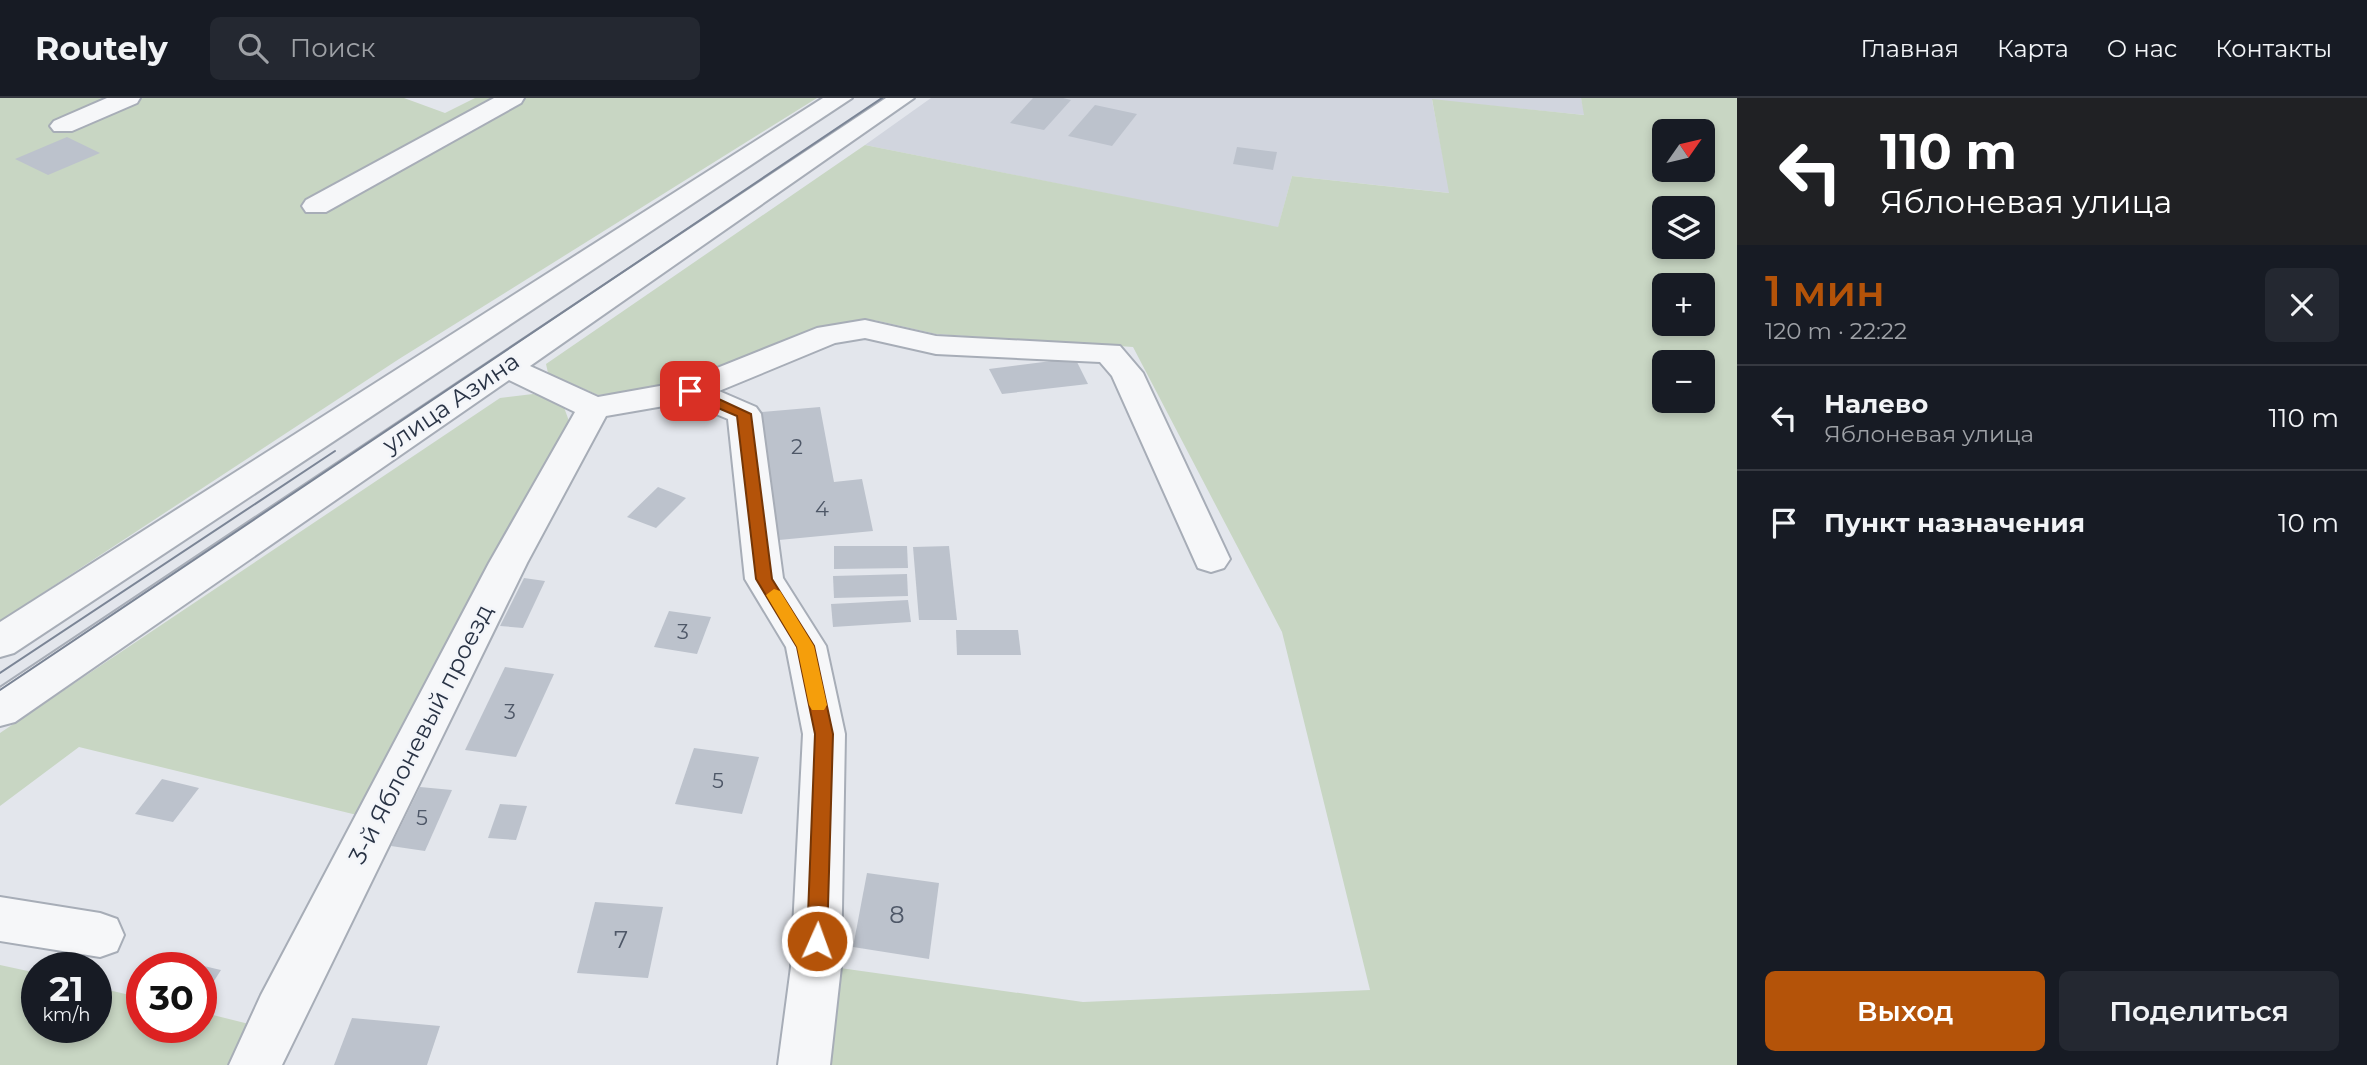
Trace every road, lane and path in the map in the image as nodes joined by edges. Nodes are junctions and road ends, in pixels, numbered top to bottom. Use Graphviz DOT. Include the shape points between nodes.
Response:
graph roads {
  1 [pos="128,98"];
  2 [pos="512,98"];
  3 [pos="840,98"];
  4 [pos="902,98"];
  5 [pos="63,126"];
  6 [pos="316,206"];
  7 [pos="505,366"];
  8 [pos="690,391"];
  9 [pos="594,408"];
  10 [pos="1211,559"];
  11 [pos="0,642"];
  12 [pos="0,710"];
  13 [pos="0,919"];
  14 [pos="100,935"];
  15 [pos="255,1065"];
  16 [pos="804,1065"];
  1 -- 5 [label="street"];
  2 -- 6 [label="street"];
  3 -- 11 [label="street, улица Азина"];
  4 -- 7 [label="street, улица Азина"];
  7 -- 9 [label="street"];
  7 -- 12 [label="street, улица Азина"];
  8 -- 9 [label="street"];
  8 -- 10 [label="street" via="828,335 865,329 936,345 1109,352 1127,373"];
  8 -- 16 [label="street" via="744,414 764,579 806,646 824,734 816,967"];
  9 -- 15 [label="street, 3-й Яблоневый проезд" via="508,563"];
  13 -- 14 [label="street"];
}
